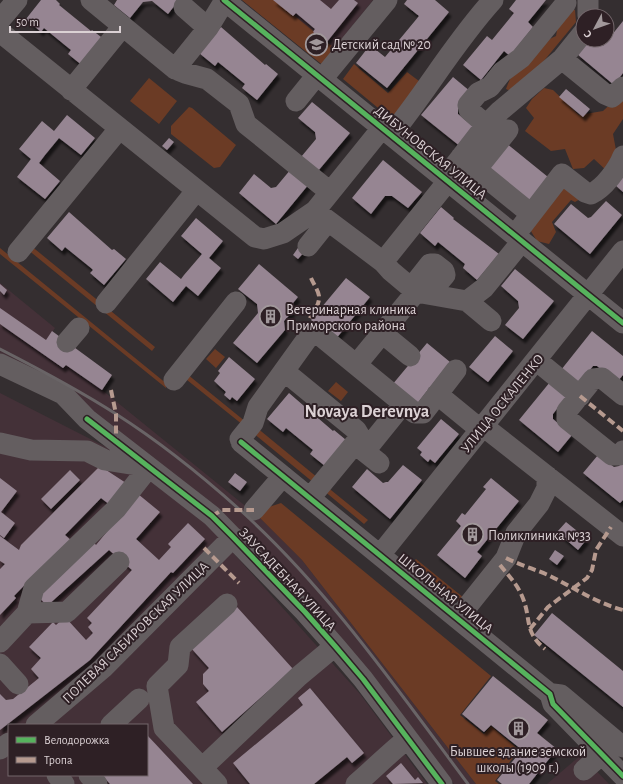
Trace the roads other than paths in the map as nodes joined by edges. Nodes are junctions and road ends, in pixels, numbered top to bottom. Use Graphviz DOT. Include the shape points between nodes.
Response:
graph roads {
  1 [pos="17,0"];
  2 [pos="91,0"];
  3 [pos="225,0"];
  4 [pos="387,0"];
  5 [pos="492,0"];
  6 [pos="566,3"];
  7 [pos="184,7"];
  8 [pos="0,20"];
  9 [pos="123,26"];
  10 [pos="208,28"];
  11 [pos="0,32"];
  12 [pos="575,43"];
  13 [pos="562,59"];
  14 [pos="175,68"];
  15 [pos="320,77"];
  16 [pos="490,87"];
  17 [pos="623,87"];
  18 [pos="71,90"];
  19 [pos="296,101"];
  20 [pos="493,118"];
  21 [pos="119,129"];
  22 [pos="508,130"];
  23 [pos="387,132"];
  24 [pos="623,156"];
  25 [pos="468,163"];
  26 [pos="446,180"];
  27 [pos="196,191"];
  28 [pos="330,192"];
  29 [pos="531,214"];
  30 [pos="322,216"];
  31 [pos="519,238"];
  32 [pos="308,246"];
  33 [pos="18,252"];
  34 [pos="623,252"];
  35 [pos="383,262"];
  36 [pos="419,291"];
  37 [pos="588,295"];
  38 [pos="467,301"];
  39 [pos="236,302"];
  40 [pos="106,303"];
  41 [pos="491,322"];
  42 [pos="623,323"];
  43 [pos="382,333"];
  44 [pos="410,356"];
  45 [pos="536,360"];
  46 [pos="0,364"];
  47 [pos="356,365"];
  48 [pos="456,370"];
  49 [pos="284,371"];
  50 [pos="0,376"];
  51 [pos="174,380"];
  52 [pos="437,394"];
  53 [pos="623,395"];
  54 [pos="580,396"];
  55 [pos="403,404"];
  56 [pos="87,419"];
  57 [pos="482,428"];
  58 [pos="0,443"];
  59 [pos="623,451"];
  60 [pos="366,453"];
  61 [pos="149,467"];
  62 [pos="283,476"];
  63 [pos="547,476"];
  64 [pos="310,498"];
  65 [pos="254,510"];
  66 [pos="623,536"];
  67 [pos="233,537"];
  68 [pos="380,555"];
  69 [pos="119,562"];
  70 [pos="227,604"];
  71 [pos="27,613"];
  72 [pos="458,618"];
  73 [pos="0,642"];
  74 [pos="335,646"];
  75 [pos="0,664"];
  76 [pos="18,684"];
  77 [pos="550,694"];
  78 [pos="139,700"];
  79 [pos="40,724"];
  80 [pos="112,724"];
  81 [pos="408,738"];
  82 [pos="623,748"];
  83 [pos="602,754"];
  84 [pos="202,768"];
  85 [pos="584,770"];
  86 [pos="58,776"];
  87 [pos="90,776"];
  88 [pos="623,776"];
  89 [pos="64,784"];
  90 [pos="97,784"];
  91 [pos="217,784"];
  92 [pos="356,784"];
  93 [pos="442,784"];
  1 -- 8 [label="street"];
  2 -- 9 [label="street"];
  3 -- 10 [label="street"];
  3 -- 15 [label="street, ДИБУНОВСКАЯ УЛИЦА" via="267,28"];
  4 -- 15 [label="street"];
  5 -- 23 [label="street" via="447,56 408,119"];
  6 -- 16 [label="street" via="521,58 502,72"];
  7 -- 10 [label="street"];
  9 -- 14 [label="street"];
  9 -- 18 [label="street"];
  10 -- 14 [label="street"];
  11 -- 18 [label="street"];
  12 -- 13 [label="street"];
  13 -- 17 [label="street" via="605,94 612,97"];
  13 -- 20 [label="street"];
  14 -- 28 [label="street" via="207,79 238,104 246,124"];
  15 -- 19 [label="street"];
  15 -- 23 [label="street, ДИБУНОВСКАЯ УЛИЦА"];
  16 -- 20 [label="street"];
  16 -- 20 [label="street" via="478,93 468,105 469,110"];
  18 -- 21 [label="street"];
  20 -- 25 [label="street"];
  21 -- 27 [label="street"];
  21 -- 33 [label="street"];
  22 -- 25 [label="street"];
  23 -- 26 [label="street, ДИБУНОВСКАЯ УЛИЦА"];
  23 -- 28 [label="street"];
  24 -- 29 [label="street" via="597,191 591,194 562,174"];
  25 -- 26 [label="street"];
  25 -- 29 [label="street"];
  26 -- 31 [label="street, ДИБУНОВСКАЯ УЛИЦА"];
  26 -- 35 [label="street"];
  27 -- 30 [label="street" via="254,237 264,239"];
  27 -- 40 [label="street"];
  28 -- 30 [label="street"];
  29 -- 31 [label="street"];
  30 -- 32 [label="street"];
  30 -- 35 [label="street"];
  31 -- 37 [label="street, ДИБУНОВСКАЯ УЛИЦА"];
  31 -- 38 [label="street" via="484,288"];
  34 -- 37 [label="street, УЛИЦА ОСКАЛЕНКО"];
  35 -- 36 [label="street"];
  36 -- 38 [label="street"];
  36 -- 43 [label="street"];
  37 -- 42 [label="street, ДИБУНОВСКАЯ УЛИЦА"];
  37 -- 45 [label="street, УЛИЦА ОСКАЛЕНКО"];
  38 -- 41 [label="street"];
  39 -- 51 [label="street"];
  43 -- 44 [label="street"];
  43 -- 47 [label="street"];
  45 -- 54 [label="street"];
  45 -- 57 [label="street, УЛИЦА ОСКАЛЕНКО"];
  46 -- 56 [label="street" via="63,394"];
  47 -- 49 [label="street" via="342,342 312,332"];
  47 -- 55 [label="street"];
  48 -- 52 [label="street"];
  49 -- 60 [label="street" via="356,430"];
  49 -- 62 [label="street, ШКОЛЬНАЯ УЛИЦА" via="258,407 253,423 240,440"];
  50 -- 56 [label="street"];
  52 -- 55 [label="street" via="422,412 415,413"];
  52 -- 57 [label="street"];
  53 -- 54 [label="street" via="602,378 593,379"];
  54 -- 59 [label="street" via="567,411 567,419 612,455 620,455"];
  55 -- 60 [label="street"];
  56 -- 61 [label="street, ЗАУСАДЕБНАЯ УЛИЦА"];
  57 -- 63 [label="street"];
  57 -- 68 [label="street, УЛИЦА ОСКАЛЕНКО"];
  58 -- 61 [label="street" via="31,450 87,451 105,460"];
  60 -- 64 [label="street"];
  61 -- 67 [label="street, ЗАУСАДЕБНАЯ УЛИЦА" via="212,516"];
  61 -- 71 [label="street" via="116,509 34,588"];
  62 -- 64 [label="street, ШКОЛЬНАЯ УЛИЦА"];
  62 -- 65 [label="street"];
  63 -- 66 [label="street"];
  63 -- 72 [label="street" via="545,493 516,533 506,558"];
  64 -- 68 [label="street, ШКОЛЬНАЯ УЛИЦА"];
  67 -- 74 [label="street, ЗАУСАДЕБНАЯ УЛИЦА"];
  67 -- 79 [label="street, ПОЛЕВАЯ САБИРОВСКАЯ УЛИЦА" via="102,668"];
  68 -- 72 [label="street, ШКОЛЬНАЯ УЛИЦА"];
  69 -- 71 [label="street" via="67,612"];
  70 -- 84 [label="street" via="180,647 178,665 157,686 164,728"];
  71 -- 73 [label="street"];
  72 -- 77 [label="street, ШКОЛЬНАЯ УЛИЦА"];
  74 -- 81 [label="street, ЗАУСАДЕБНАЯ УЛИЦА"];
  74 -- 84 [label="street" via="299,676"];
  75 -- 76 [label="street"];
  77 -- 82 [label="street, ШКОЛЬНАЯ УЛИЦА" via="561,695"];
  77 -- 83 [label="street, ШКОЛЬНАЯ УЛИЦА" via="553,704"];
  78 -- 80 [label="street"];
  81 -- 92 [label="street"];
  81 -- 93 [label="street, ЗАУСАДЕБНАЯ УЛИЦА"];
  83 -- 85 [label="street"];
  83 -- 88 [label="street, ШКОЛЬНАЯ УЛИЦА"];
  84 -- 91 [label="street"];
  86 -- 89 [label="street"];
  87 -- 90 [label="street"];
}
